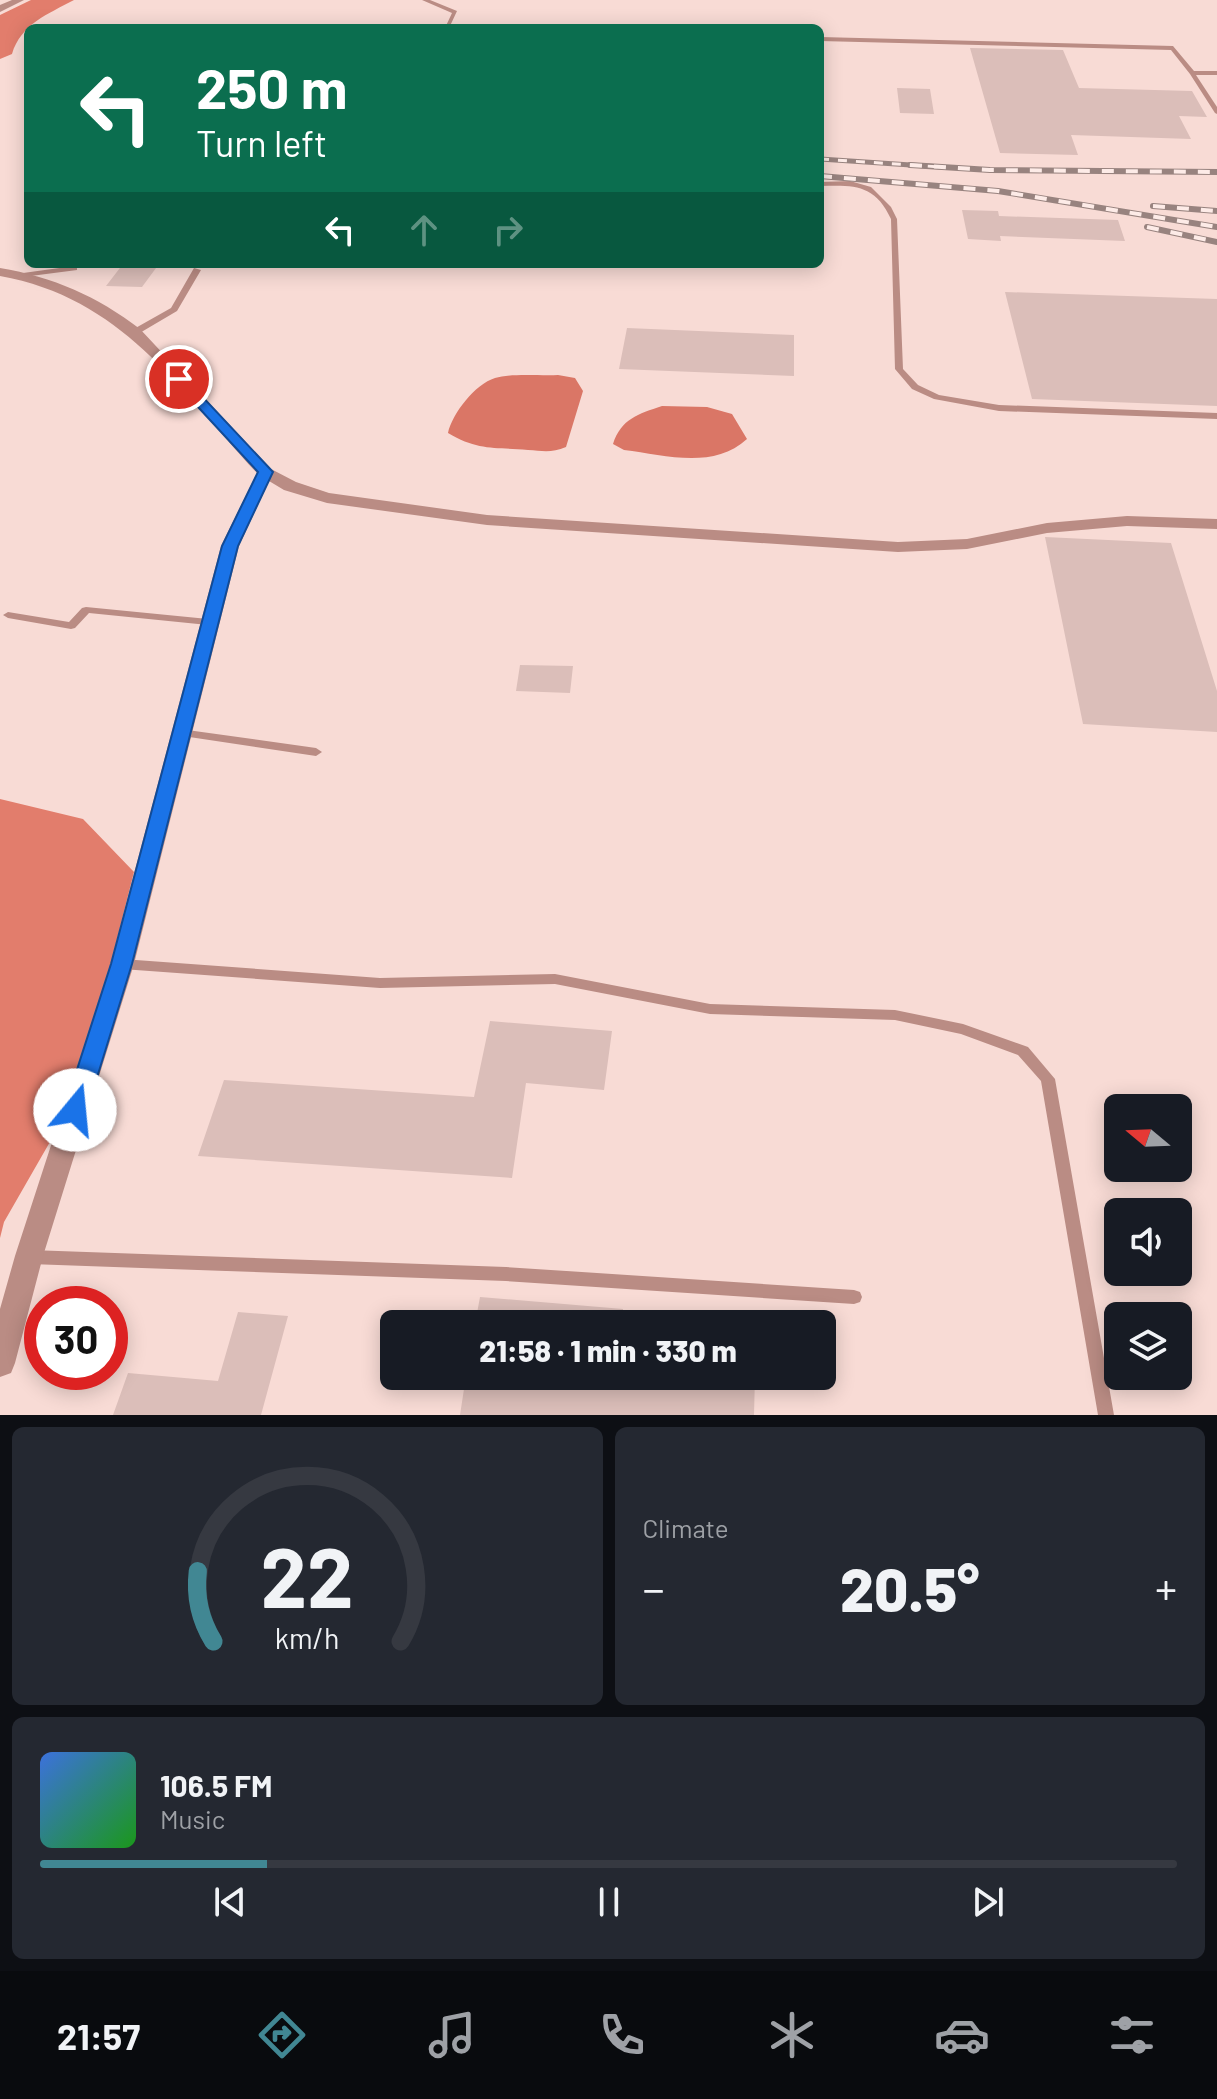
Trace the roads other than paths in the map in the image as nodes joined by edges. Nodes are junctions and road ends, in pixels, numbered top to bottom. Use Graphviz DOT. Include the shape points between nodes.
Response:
graph roads {
  1 [pos="19,0"];
  2 [pos="425,0"];
  3 [pos="0,9"];
  4 [pos="449,24"];
  5 [pos="824,39"];
  6 [pos="1192,73"];
  7 [pos="1217,73"];
  8 [pos="1217,112"];
  9 [pos="824,184"];
  10 [pos="74,268"];
  11 [pos="197,270"];
  12 [pos="0,272"];
  13 [pos="23,275"];
  14 [pos="135,332"];
  15 [pos="1217,416"];
  16 [pos="265,472"];
  17 [pos="1217,524"];
  18 [pos="8,615"];
  19 [pos="208,622"];
  20 [pos="180,733"];
  21 [pos="316,752"];
  22 [pos="122,964"];
  23 [pos="29,1256"];
  24 [pos="854,1297"];
  25 [pos="0,1363"];
  26 [pos="1106,1415"];
  1 -- 3 [label="street"];
  2 -- 4 [label="lane" via="455,12"];
  5 -- 6 [label="lane" via="1173,48"];
  6 -- 7 [label="lane"];
  6 -- 8 [label="lane"];
  9 -- 15 [label="lane" via="869,188 894,219 899,369 915,387 937,397 999,408"];
  10 -- 13 [label="lane"];
  11 -- 14 [label="lane" via="174,309"];
  12 -- 13 [label="street"];
  13 -- 14 [label="street" via="88,298"];
  14 -- 16 [label="street"];
  16 -- 17 [label="street" via="327,498 459,517 898,547 967,544 1047,528 1127,521"];
  16 -- 19 [label="street" via="230,546"];
  18 -- 19 [label="lane" via="71,626 86,610"];
  19 -- 20 [label="street"];
  20 -- 21 [label="lane"];
  20 -- 22 [label="street"];
  22 -- 23 [label="street"];
  22 -- 26 [label="lane" via="380,983 555,979 710,1009 895,1015 963,1029 1023,1051 1048,1079"];
  23 -- 24 [label="lane" via="506,1274"];
  23 -- 25 [label="street"];
}
